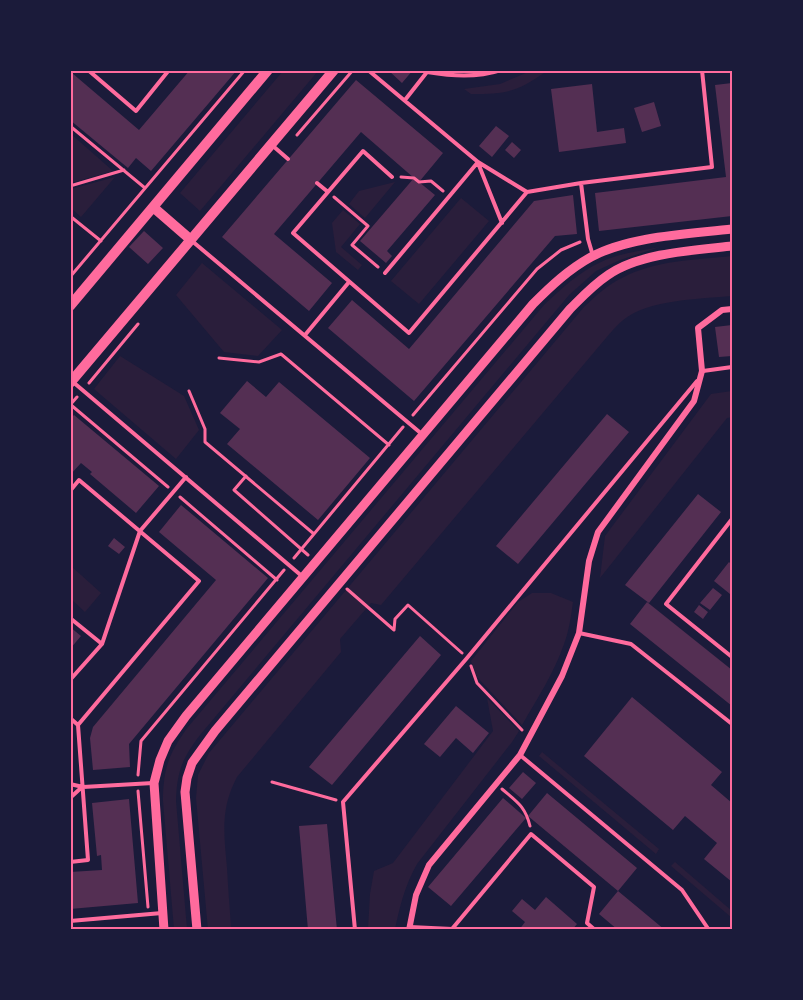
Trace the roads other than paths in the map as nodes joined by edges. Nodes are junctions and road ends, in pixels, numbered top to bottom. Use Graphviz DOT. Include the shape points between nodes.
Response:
graph roads {
  1 [pos="88,70"];
  2 [pos="170,70"];
  3 [pos="268,70"];
  4 [pos="334,70"];
  5 [pos="368,70"];
  6 [pos="501,70"];
  7 [pos="702,70"];
  8 [pos="405,100"];
  9 [pos="271,145"];
  10 [pos="288,159"];
  11 [pos="478,162"];
  12 [pos="392,177"];
  13 [pos="317,183"];
  14 [pos="581,183"];
  15 [pos="328,192"];
  16 [pos="527,192"];
  17 [pos="153,207"];
  18 [pos="502,223"];
  19 [pos="732,229"];
  20 [pos="191,240"];
  21 [pos="732,246"];
  22 [pos="593,256"];
  23 [pos="385,273"];
  24 [pos="349,282"];
  25 [pos="70,306"];
  26 [pos="732,309"];
  27 [pos="305,335"];
  28 [pos="732,368"];
  29 [pos="702,371"];
  30 [pos="700,378"];
  31 [pos="71,382"];
  32 [pos="424,435"];
  33 [pos="186,477"];
  34 [pos="70,491"];
  35 [pos="732,519"];
  36 [pos="140,531"];
  37 [pos="303,577"];
  38 [pos="70,618"];
  39 [pos="579,633"];
  40 [pos="102,644"];
  41 [pos="732,657"];
  42 [pos="70,680"];
  43 [pos="70,718"];
  44 [pos="732,724"];
  45 [pos="78,725"];
  46 [pos="520,755"];
  47 [pos="154,783"];
  48 [pos="70,784"];
  49 [pos="83,787"];
  50 [pos="70,798"];
  51 [pos="70,862"];
  52 [pos="162,913"];
  53 [pos="70,921"];
  54 [pos="409,928"];
  55 [pos="164,930"];
  56 [pos="197,930"];
  57 [pos="355,930"];
  58 [pos="595,930"];
  59 [pos="709,930"];
  1 -- 2 [label="lane" via="136,111"];
  3 -- 17 [label="main road"];
  4 -- 9 [label="main road"];
  5 -- 8 [label="lane"];
  6 -- 8 [label="lane" via="486,75 454,76 428,72"];
  7 -- 14 [label="lane" via="712,167"];
  8 -- 11 [label="lane"];
  9 -- 10 [label="lane"];
  9 -- 20 [label="main road"];
  11 -- 16 [label="lane"];
  11 -- 18 [label="lane"];
  11 -- 23 [label="lane"];
  12 -- 15 [label="lane" via="363,151"];
  13 -- 15 [label="lane"];
  14 -- 16 [label="lane"];
  14 -- 22 [label="lane"];
  15 -- 24 [label="lane" via="293,233"];
  16 -- 18 [label="lane"];
  17 -- 20 [label="main road"];
  17 -- 25 [label="main road"];
  18 -- 24 [label="lane" via="409,333"];
  19 -- 22 [label="street" via="633,243"];
  20 -- 27 [label="lane"];
  20 -- 31 [label="main road"];
  21 -- 56 [label="street" via="640,261 609,274 588,291 215,731 192,763 185,792"];
  22 -- 32 [label="street" via="555,282 533,304"];
  24 -- 27 [label="lane"];
  26 -- 29 [label="street" via="722,310 698,328"];
  27 -- 32 [label="lane"];
  28 -- 29 [label="lane"];
  29 -- 30 [label="street"];
  30 -- 39 [label="street" via="694,401 598,532 589,561"];
  30 -- 57 [label="lane" via="343,802"];
  31 -- 33 [label="lane"];
  32 -- 37 [label="street"];
  33 -- 36 [label="lane"];
  33 -- 37 [label="lane"];
  34 -- 36 [label="lane" via="80,480"];
  35 -- 41 [label="lane" via="666,603"];
  36 -- 40 [label="lane"];
  36 -- 45 [label="lane" via="199,581"];
  37 -- 47 [label="street" via="186,716 168,741"];
  38 -- 40 [label="lane"];
  39 -- 44 [label="lane" via="631,644"];
  39 -- 46 [label="street" via="562,676"];
  40 -- 42 [label="lane"];
  43 -- 45 [label="lane"];
  45 -- 49 [label="lane"];
  46 -- 54 [label="street" via="429,865 416,895"];
  46 -- 59 [label="lane" via="682,890"];
  47 -- 49 [label="lane"];
  47 -- 52 [label="street"];
  48 -- 49 [label="lane"];
  49 -- 50 [label="lane"];
  49 -- 51 [label="lane" via="88,860"];
  52 -- 53 [label="lane"];
  52 -- 55 [label="street"];
  54 -- 58 [label="lane" via="452,929 531,834 594,887 587,923"];
}
